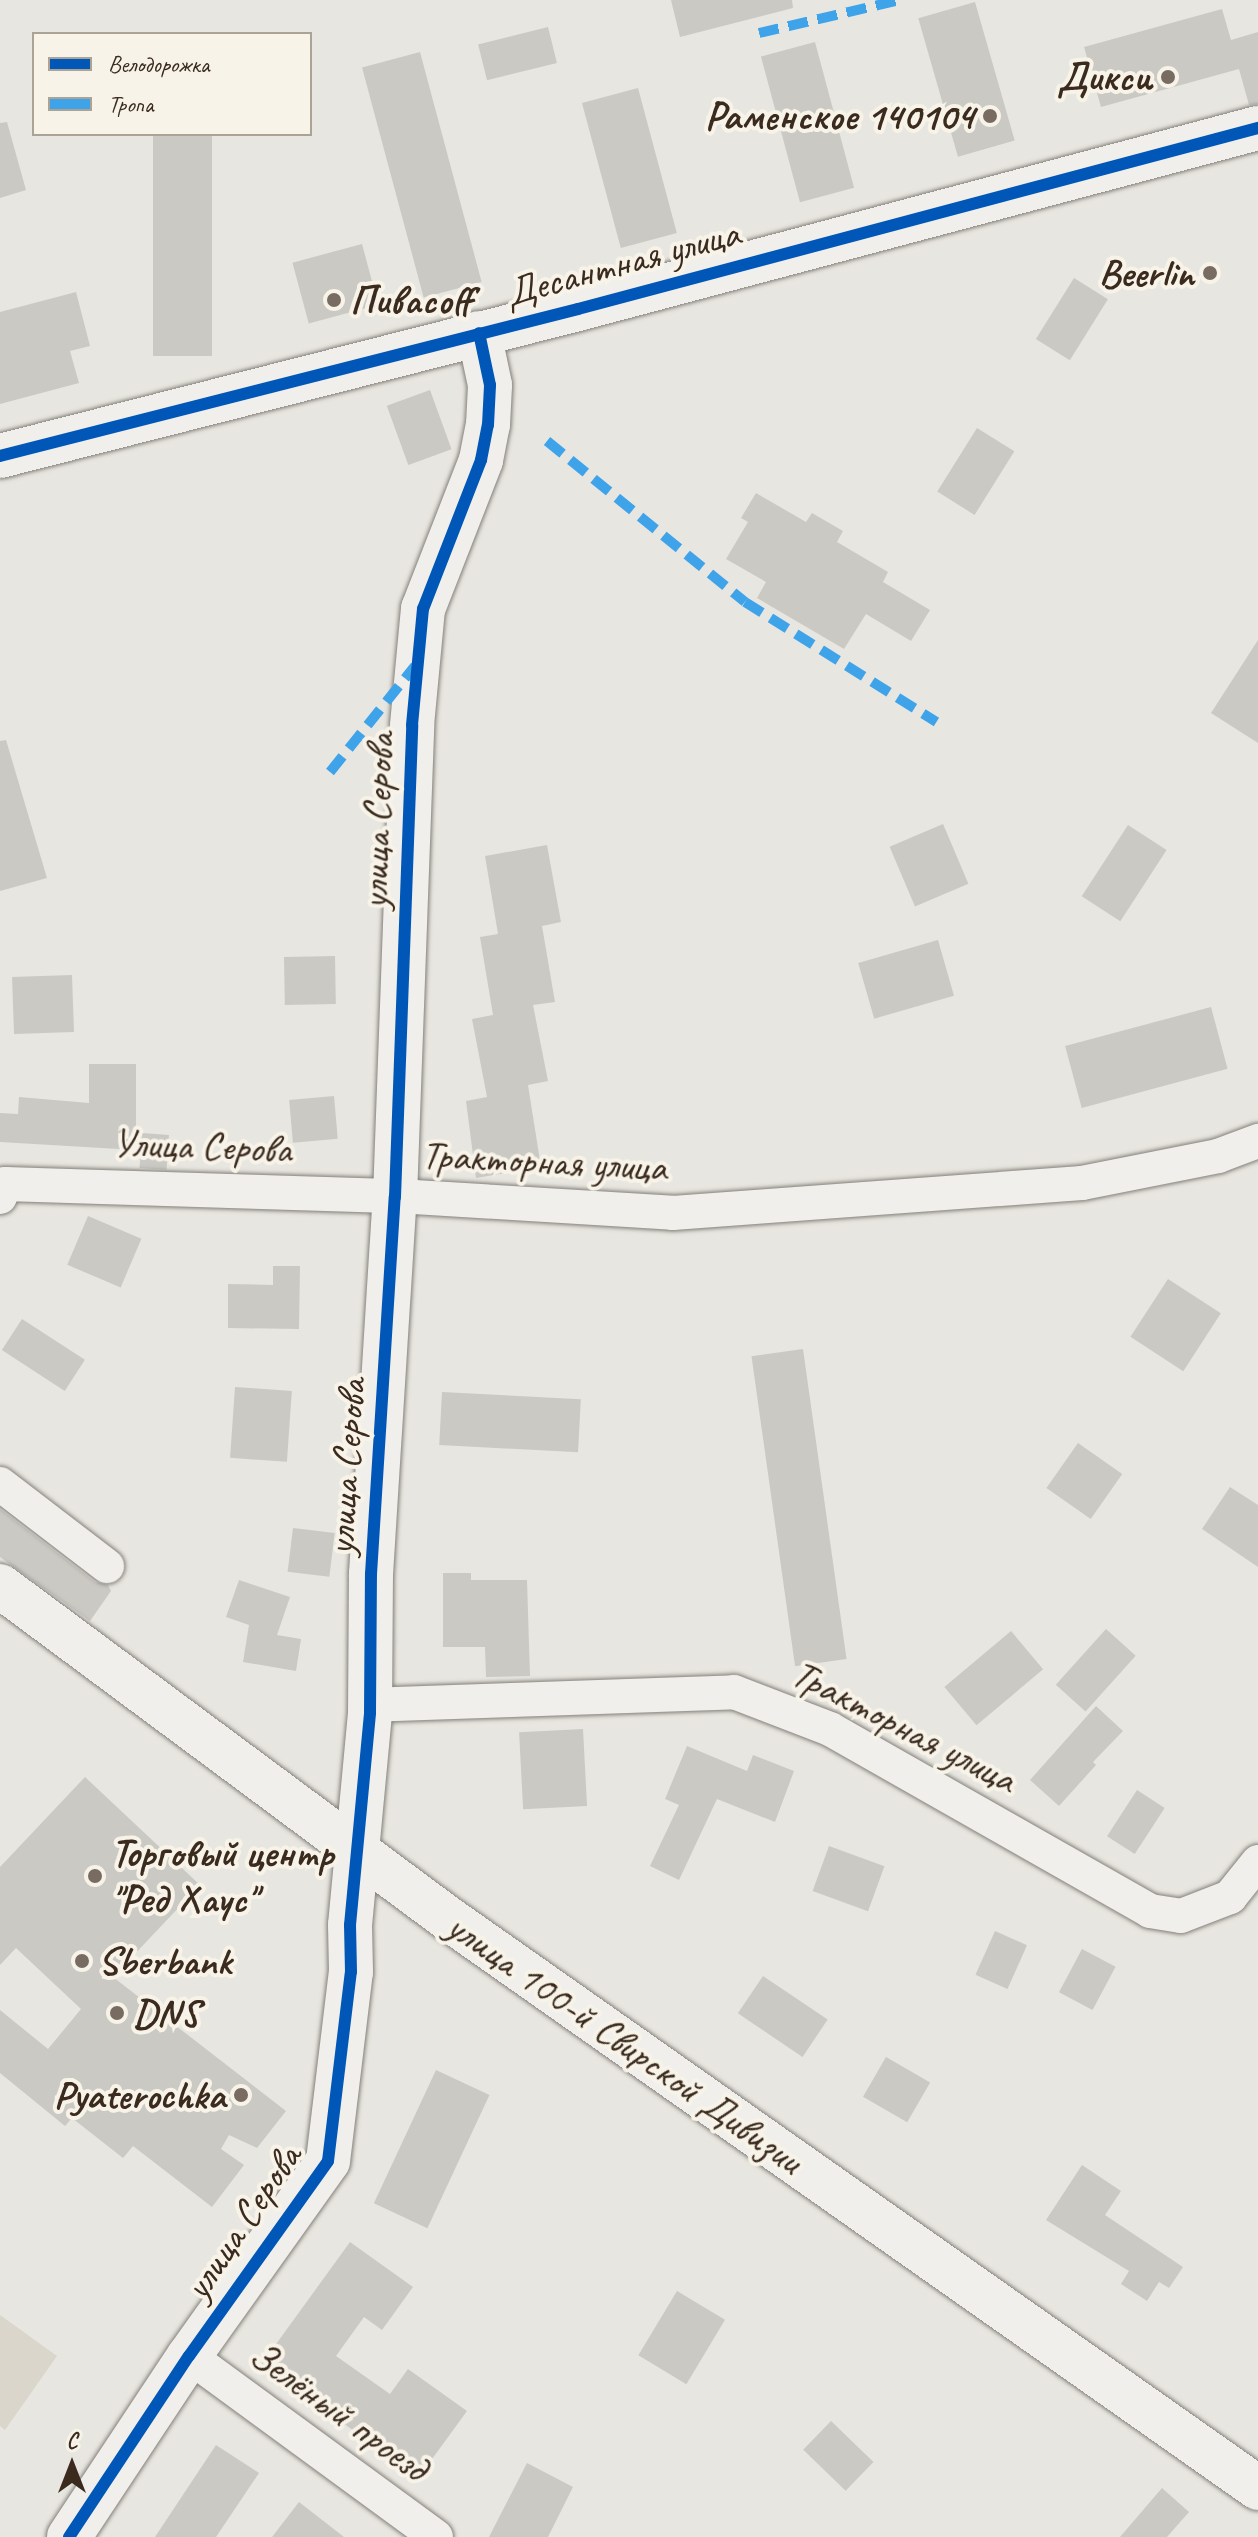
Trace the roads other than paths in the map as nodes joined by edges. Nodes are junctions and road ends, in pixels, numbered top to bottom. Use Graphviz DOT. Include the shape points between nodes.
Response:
graph roads {
  1 [pos="1258,128"];
  2 [pos="479,333"];
  3 [pos="0,456"];
  4 [pos="1258,1141"];
  5 [pos="3,1190"];
  6 [pos="395,1197"];
  7 [pos="0,1484"];
  8 [pos="107,1566"];
  9 [pos="0,1586"];
  10 [pos="369,1705"];
  11 [pos="358,1854"];
  12 [pos="1258,1862"];
  13 [pos="189,2356"];
  14 [pos="1258,2488"];
  15 [pos="69,2537"];
  16 [pos="436,2537"];
  1 -- 2 [label="street, Десантная улица"];
  2 -- 3 [label="street, Десантная улица"];
  2 -- 6 [label="street, улица Серова" via="490,385 481,460 423,609 412,725"];
  4 -- 6 [label="street, Тракторная улица" via="1218,1156 1082,1183 673,1213"];
  5 -- 6 [label="street, Улица Серова"];
  6 -- 10 [label="street, улица Серова" via="371,1574"];
  7 -- 8 [label="street"];
  9 -- 11 [label="street, улица 100-й Свирской Дивизии"];
  10 -- 11 [label="street, улица Серова"];
  10 -- 12 [label="street, Тракторная улица" via="734,1692 856,1742 1150,1911 1181,1916 1230,1897"];
  11 -- 13 [label="street, улица Серова" via="351,1972 328,2161"];
  11 -- 14 [label="street, улица 100-й Свирской Дивизии"];
  13 -- 15 [label="street, улица Серова"];
  13 -- 16 [label="street, Зелёный проезд"];
}
